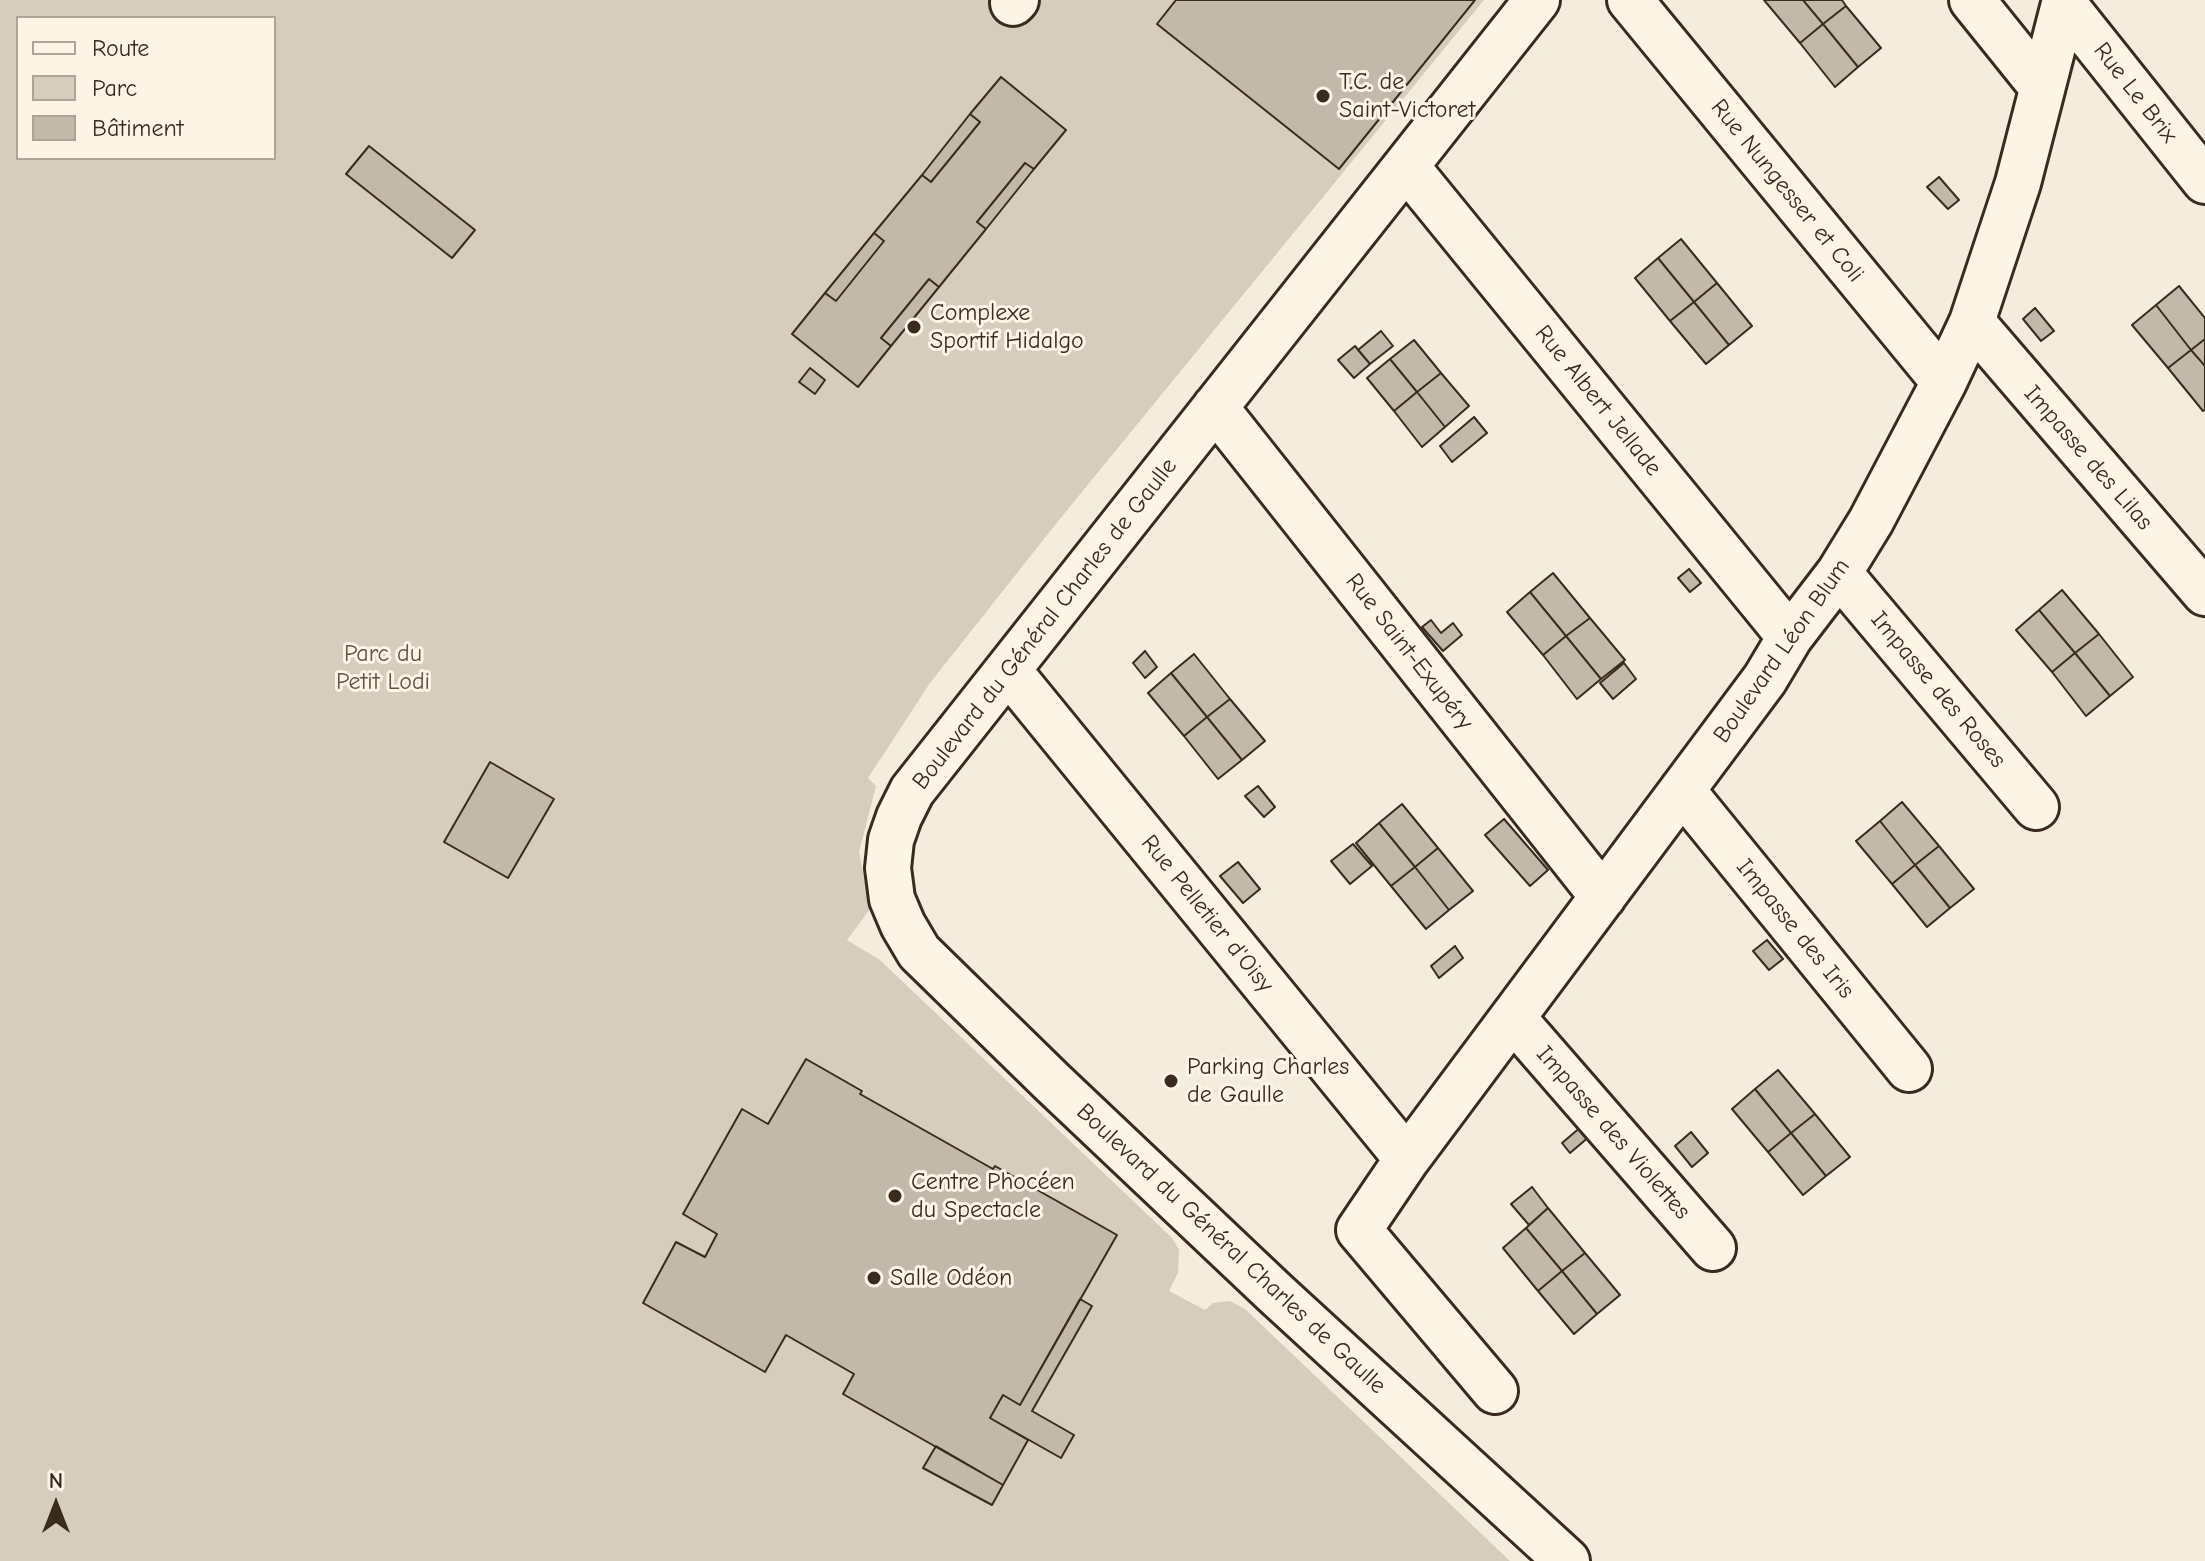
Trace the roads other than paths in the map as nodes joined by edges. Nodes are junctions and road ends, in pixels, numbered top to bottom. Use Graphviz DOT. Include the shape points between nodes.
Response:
graph roads {
  1 [pos="1537,0"];
  2 [pos="1630,0"];
  3 [pos="1972,0"];
  4 [pos="2065,2"];
  5 [pos="2042,87"];
  6 [pos="1406,166"];
  7 [pos="2205,181"];
  8 [pos="1972,322"];
  9 [pos="1944,382"];
  10 [pos="1215,407"];
  11 [pos="1839,573"];
  12 [pos="2205,593"];
  13 [pos="1790,637"];
  14 [pos="1008,670"];
  15 [pos="1682,790"];
  16 [pos="2036,807"];
  17 [pos="1603,897"];
  18 [pos="1513,1018"];
  19 [pos="1909,1069"];
  20 [pos="1407,1159"];
  21 [pos="1713,1248"];
  22 [pos="1495,1391"];
  23 [pos="1567,1561"];
  1 -- 6 [label="street, Boulevard du Général Charles de Gaulle"];
  2 -- 9 [label="street, Rue Nungesser et Coli"];
  3 -- 5 [label="street"];
  4 -- 5 [label="street, Boulevard Léon Blum"];
  4 -- 7 [label="street, Rue Le Brix"];
  5 -- 8 [label="street, Boulevard Léon Blum" via="2018,183"];
  6 -- 10 [label="street, Boulevard du Général Charles de Gaulle"];
  6 -- 13 [label="street, Rue Albert Jellade"];
  8 -- 9 [label="street, Boulevard Léon Blum"];
  8 -- 12 [label="street, Impasse des Lilas"];
  9 -- 11 [label="street, Boulevard Léon Blum"];
  10 -- 14 [label="street, Boulevard du Général Charles de Gaulle"];
  10 -- 17 [label="street, Rue Saint-Exupéry"];
  11 -- 13 [label="street, Boulevard Léon Blum"];
  11 -- 16 [label="street, Impasse des Roses"];
  13 -- 15 [label="street, Boulevard Léon Blum"];
  14 -- 20 [label="street, Rue Pelletier d'Oisy"];
  14 -- 23 [label="street, Boulevard du Général Charles de Gaulle" via="912,791 891,840 892,899 919,952 1275,1293"];
  15 -- 17 [label="street, Boulevard Léon Blum"];
  15 -- 19 [label="street, Impasse des Iris"];
  17 -- 18 [label="street, Boulevard Léon Blum"];
  18 -- 20 [label="street, Boulevard Léon Blum"];
  18 -- 21 [label="street, Impasse des Violettes"];
  20 -- 22 [label="street, Boulevard Léon Blum" via="1359,1230"];
}
